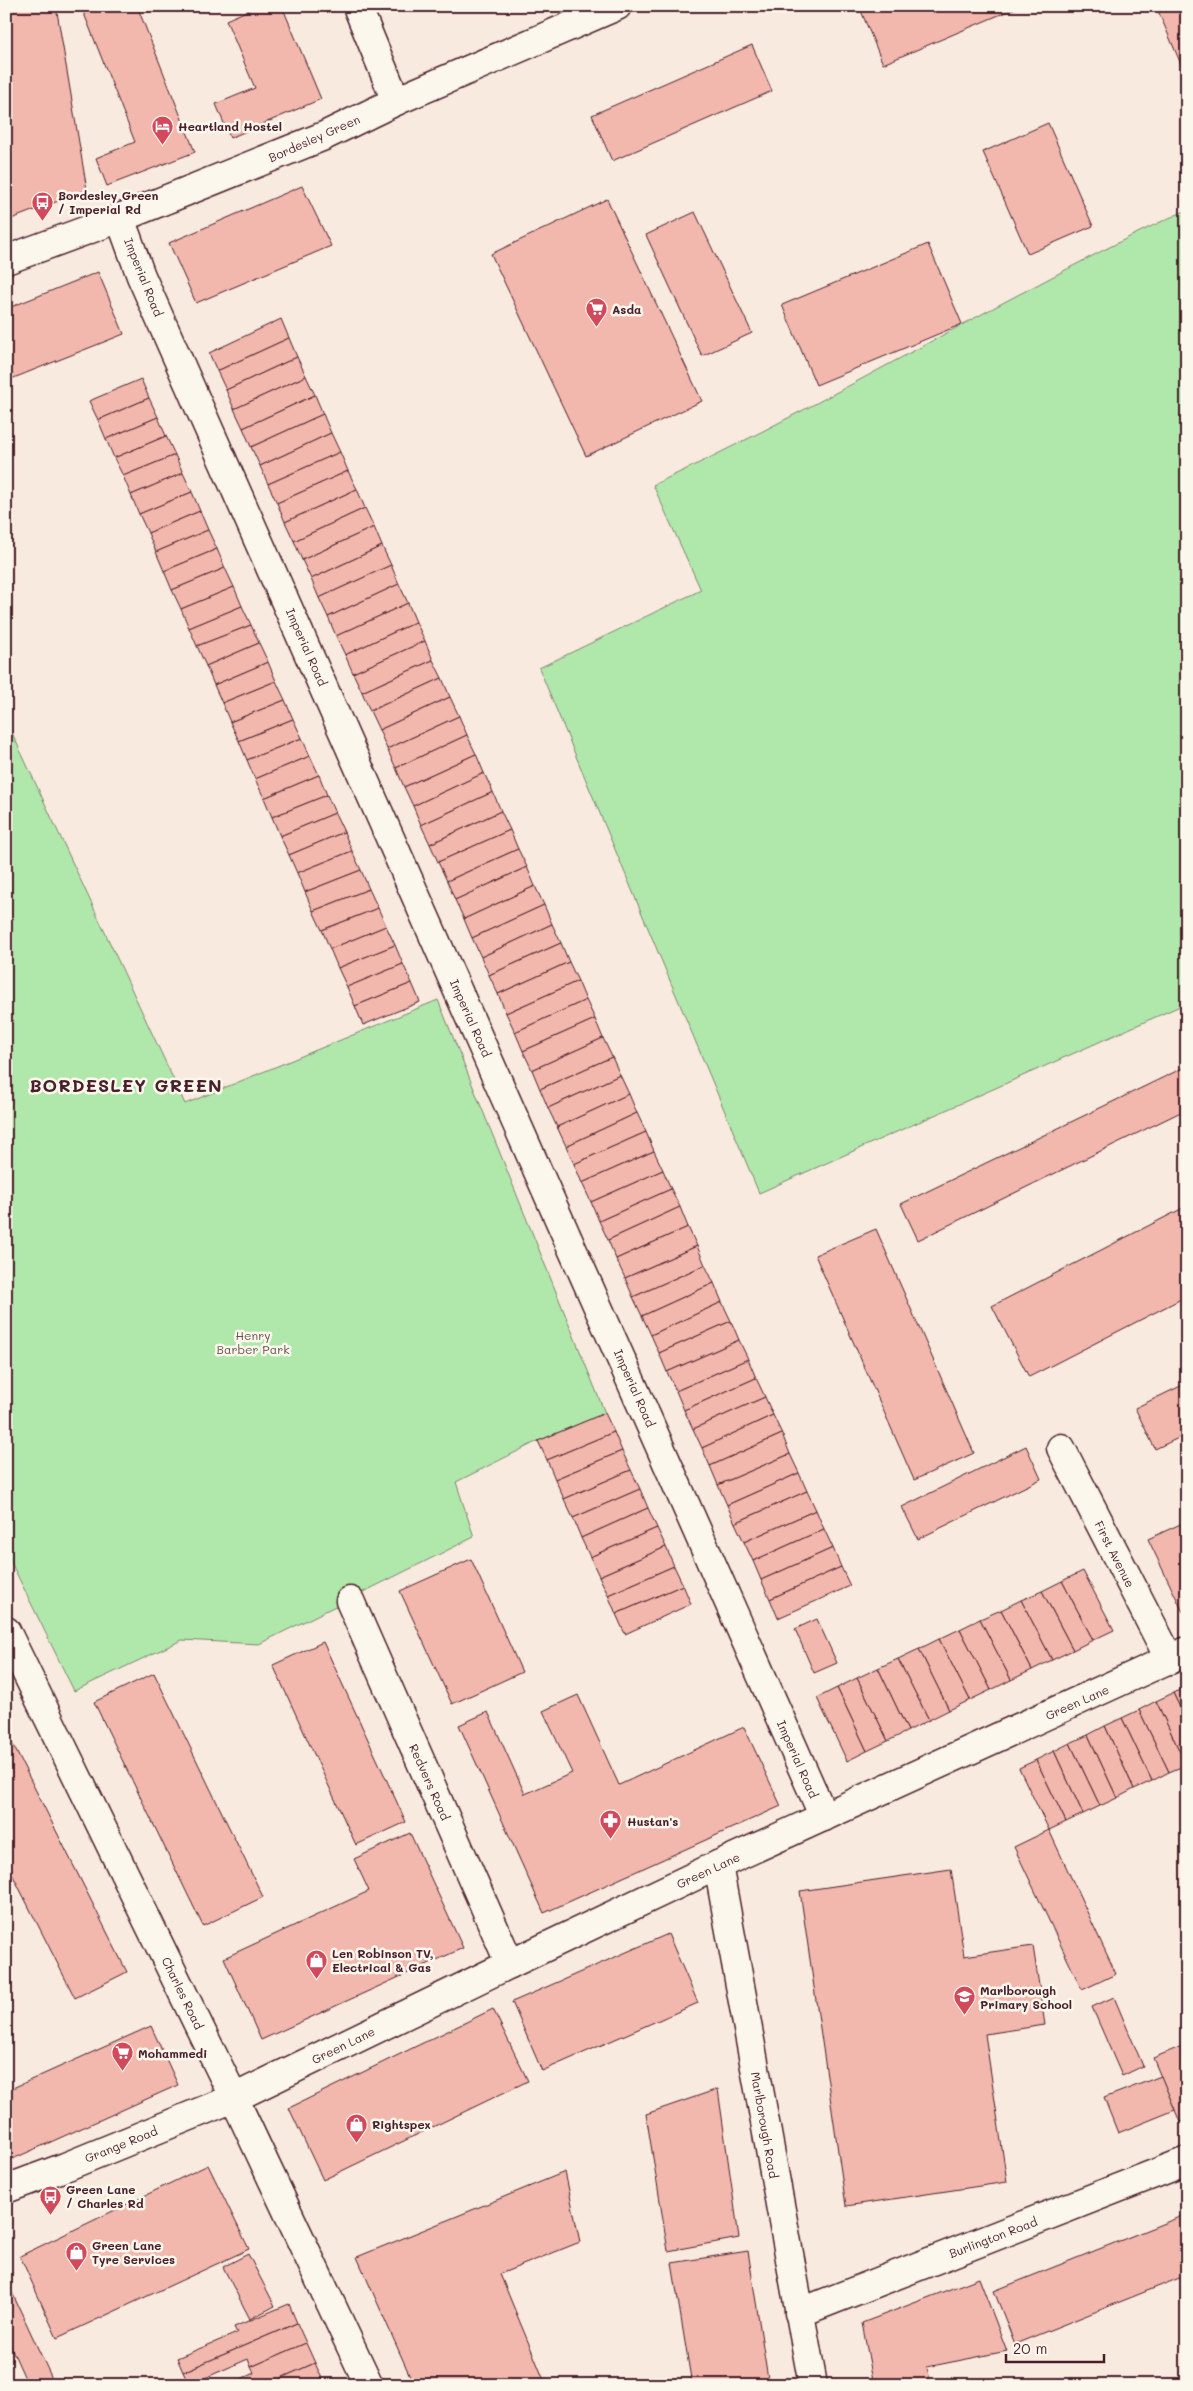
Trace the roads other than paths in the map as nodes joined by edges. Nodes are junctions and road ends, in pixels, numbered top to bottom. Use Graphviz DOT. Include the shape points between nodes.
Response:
graph roads {
  1 [pos="357,6"];
  2 [pos="617,6"];
  3 [pos="396,101"];
  4 [pos="120,218"];
  5 [pos="6,260"];
  6 [pos="1061,1448"];
  7 [pos="350,1601"];
  8 [pos="6,1630"];
  9 [pos="1178,1655"];
  10 [pos="824,1816"];
  11 [pos="718,1865"];
  12 [pos="510,1964"];
  13 [pos="234,2098"];
  14 [pos="1187,2161"];
  15 [pos="6,2189"];
  16 [pos="799,2313"];
  17 [pos="369,2385"];
  18 [pos="813,2385"];
  1 -- 3 [label="street"];
  2 -- 3 [label="street, Bordesley Green"];
  3 -- 4 [label="street, Bordesley Green" via="324,136"];
  4 -- 5 [label="street, Bordesley Green"];
  4 -- 10 [label="street, Imperial Road" via="141,276"];
  6 -- 9 [label="street, First Avenue"];
  7 -- 12 [label="street, Redvers Road"];
  8 -- 13 [label="street, Charles Road"];
  9 -- 10 [label="street, Green Lane"];
  10 -- 11 [label="street, Green Lane"];
  11 -- 12 [label="street, Green Lane"];
  11 -- 16 [label="street, Marlborough Road"];
  12 -- 13 [label="street, Green Lane"];
  13 -- 15 [label="street, Grange Road"];
  13 -- 17 [label="street, Charles Road"];
  14 -- 16 [label="street, Burlington Road"];
  16 -- 18 [label="street, Marlborough Road"];
}
